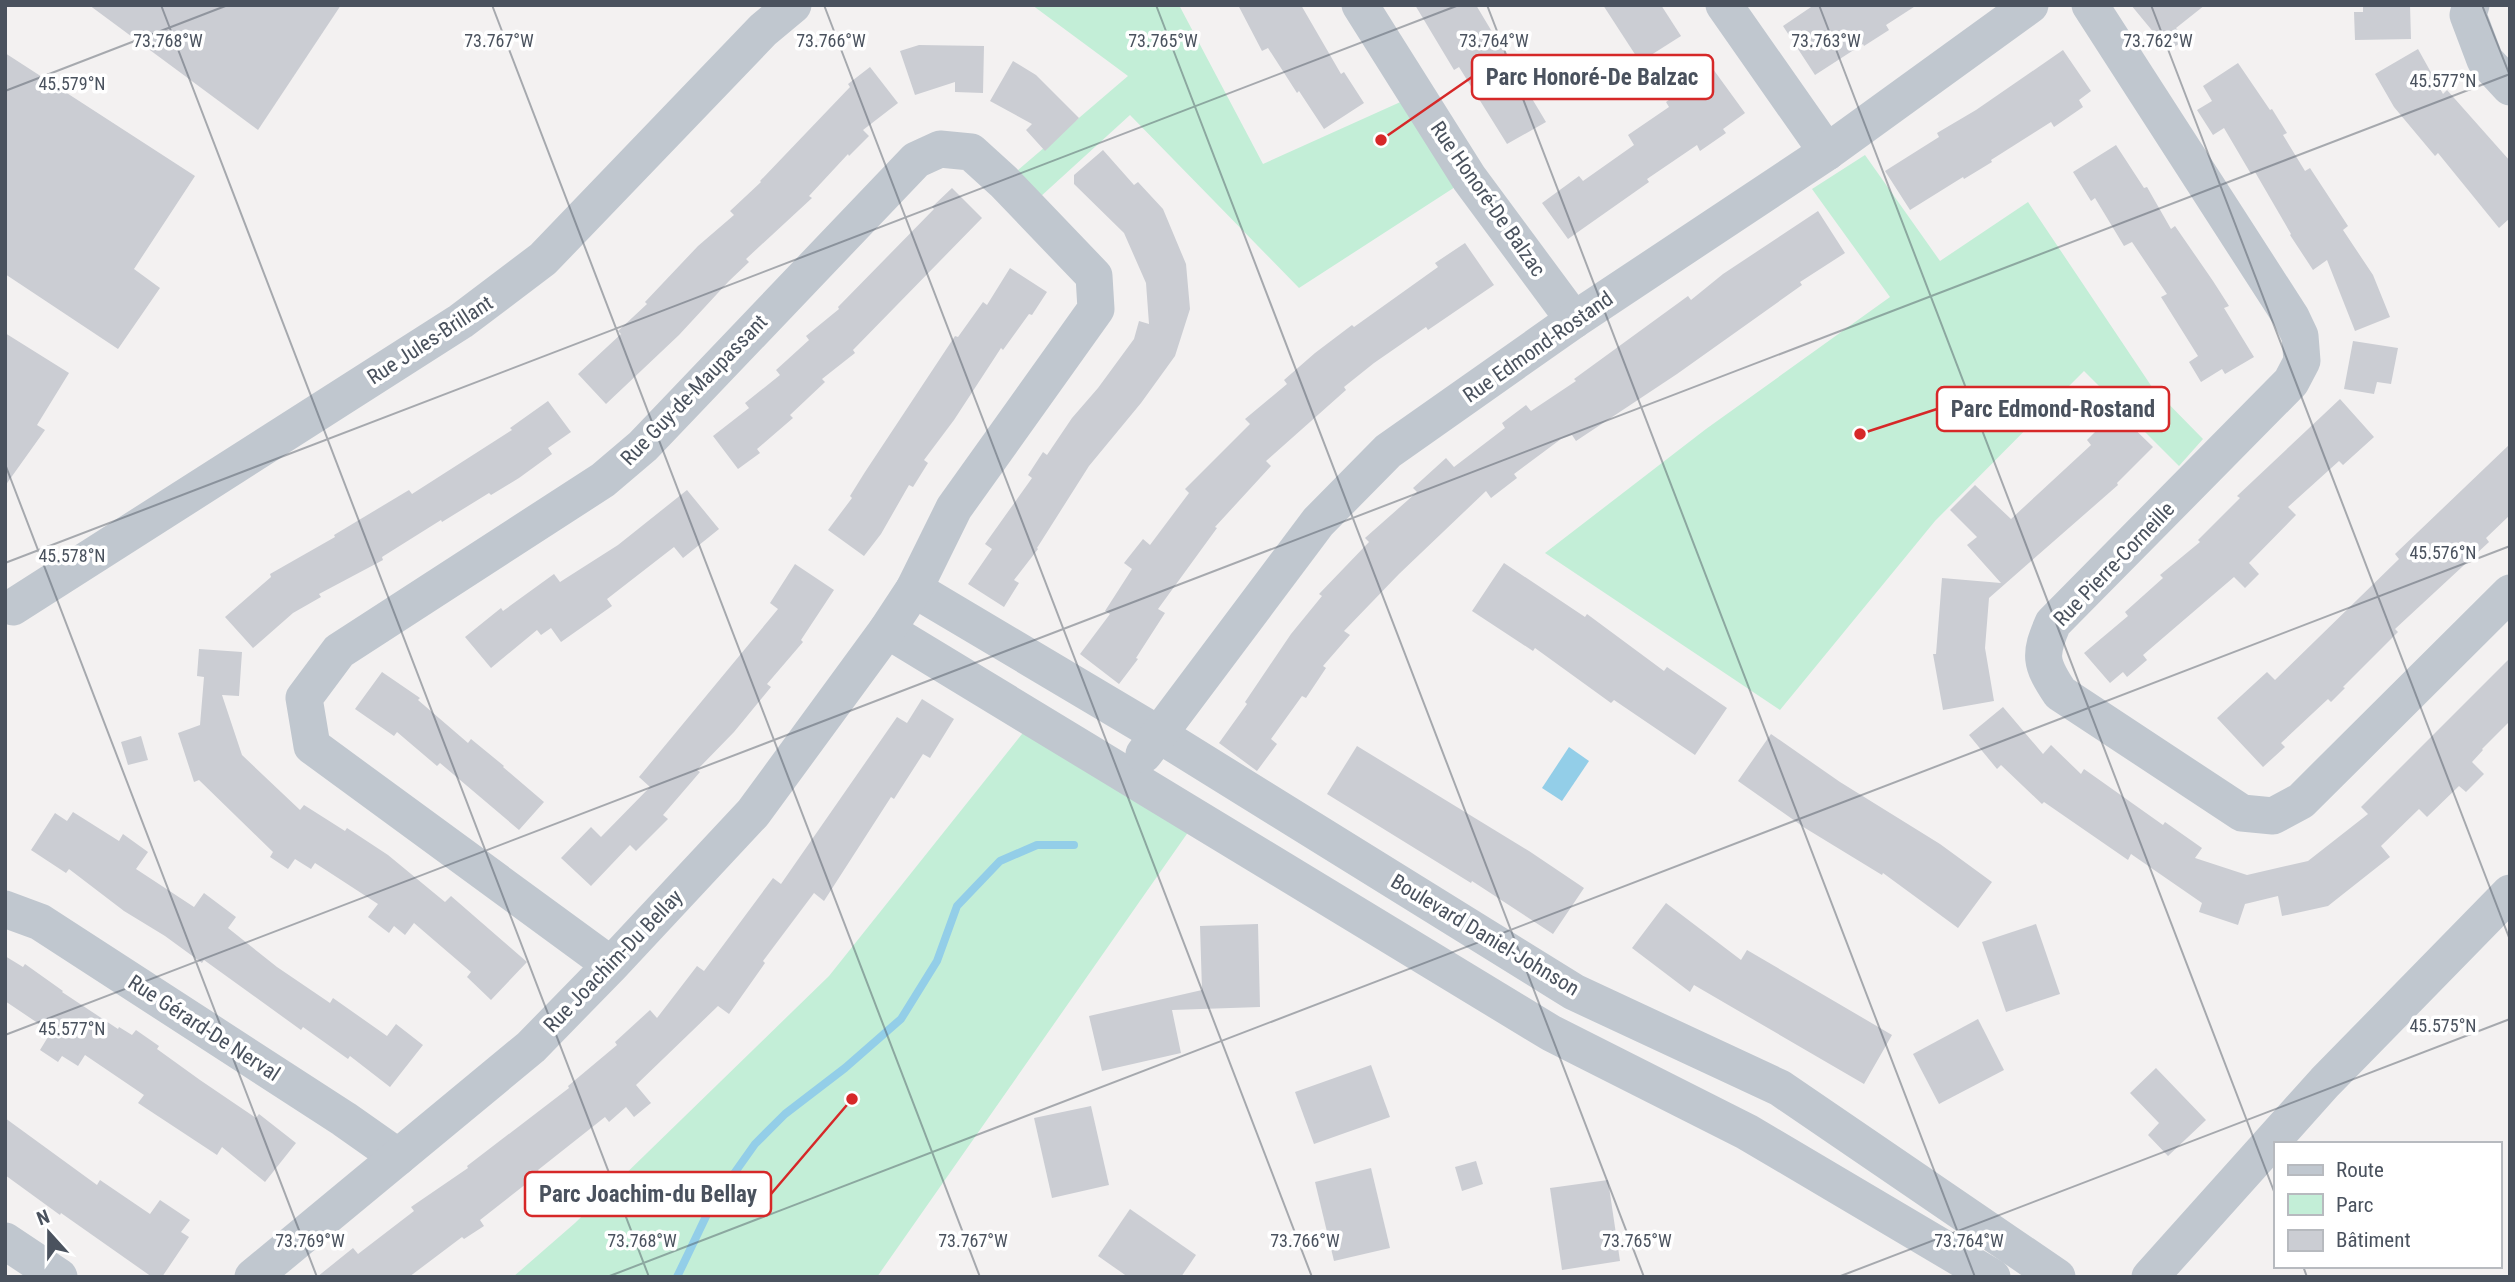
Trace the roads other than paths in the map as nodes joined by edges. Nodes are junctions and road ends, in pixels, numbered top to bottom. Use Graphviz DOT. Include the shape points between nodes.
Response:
graph roads {
  1 [pos="793,5"];
  2 [pos="1360,5"];
  3 [pos="1724,5"];
  4 [pos="2030,5"];
  5 [pos="2090,5"];
  6 [pos="2471,5"];
  7 [pos="2510,87"];
  8 [pos="1827,152"];
  9 [pos="1574,320"];
  10 [pos="914,589"];
  11 [pos="2510,593"];
  12 [pos="13,607"];
  13 [pos="887,630"];
  14 [pos="1158,734"];
  15 [pos="1129,775"];
  16 [pos="2510,893"];
  17 [pos="5,909"];
  18 [pos="611,965"];
  19 [pos="398,1157"];
  20 [pos="5,1241"];
  21 [pos="59,1277"];
  22 [pos="253,1277"];
  23 [pos="1992,1277"];
  24 [pos="2057,1277"];
  25 [pos="2150,1277"];
  1 -- 12 [label="street, Rue Jules-Brillant" via="763,30 514,284"];
  2 -- 9 [label="street, Rue Honoré-De Balzac" via="1469,178"];
  3 -- 8 [label="street"];
  4 -- 8 [label="street, Rue Edmond-Rostand"];
  5 -- 11 [label="street, Rue Pierre-Corneille" via="2291,317 2300,336 2302,360 2291,382 2053,623 2043,646 2045,671 2060,693 2242,813 2273,816 2301,801"];
  6 -- 7 [label="street" via="2468,15 2485,60"];
  8 -- 9 [label="street, Rue Edmond-Rostand"];
  9 -- 14 [label="street, Rue Edmond-Rostand" via="1388,451 1318,522"];
  10 -- 13 [label="street, Rue Joachim-Du Bellay"];
  10 -- 14 [label="street, Boulevard Daniel-Johnson"];
  10 -- 18 [label="street, Rue Guy-de-Maupassant" via="954,508 1096,309 1094,276 1004,182 971,152 940,149 916,160 643,446 603,480 339,651 304,698 312,746"];
  13 -- 15 [label="street"];
  13 -- 18 [label="street, Rue Joachim-Du Bellay" via="753,813"];
  14 -- 15 [label="street, Rue Edmond-Rostand"];
  14 -- 24 [label="street, Boulevard Daniel-Johnson" via="1574,992 1780,1088"];
  15 -- 23 [label="street" via="1551,1033 1747,1132"];
  16 -- 25 [label="street" via="2325,1082"];
  17 -- 19 [label="street, Rue Gérard-De Nerval" via="40,922"];
  18 -- 19 [label="street, Rue Joachim-Du Bellay" via="531,1047"];
  19 -- 22 [label="street, Rue Joachim-Du Bellay"];
  20 -- 21 [label="street"];
}
